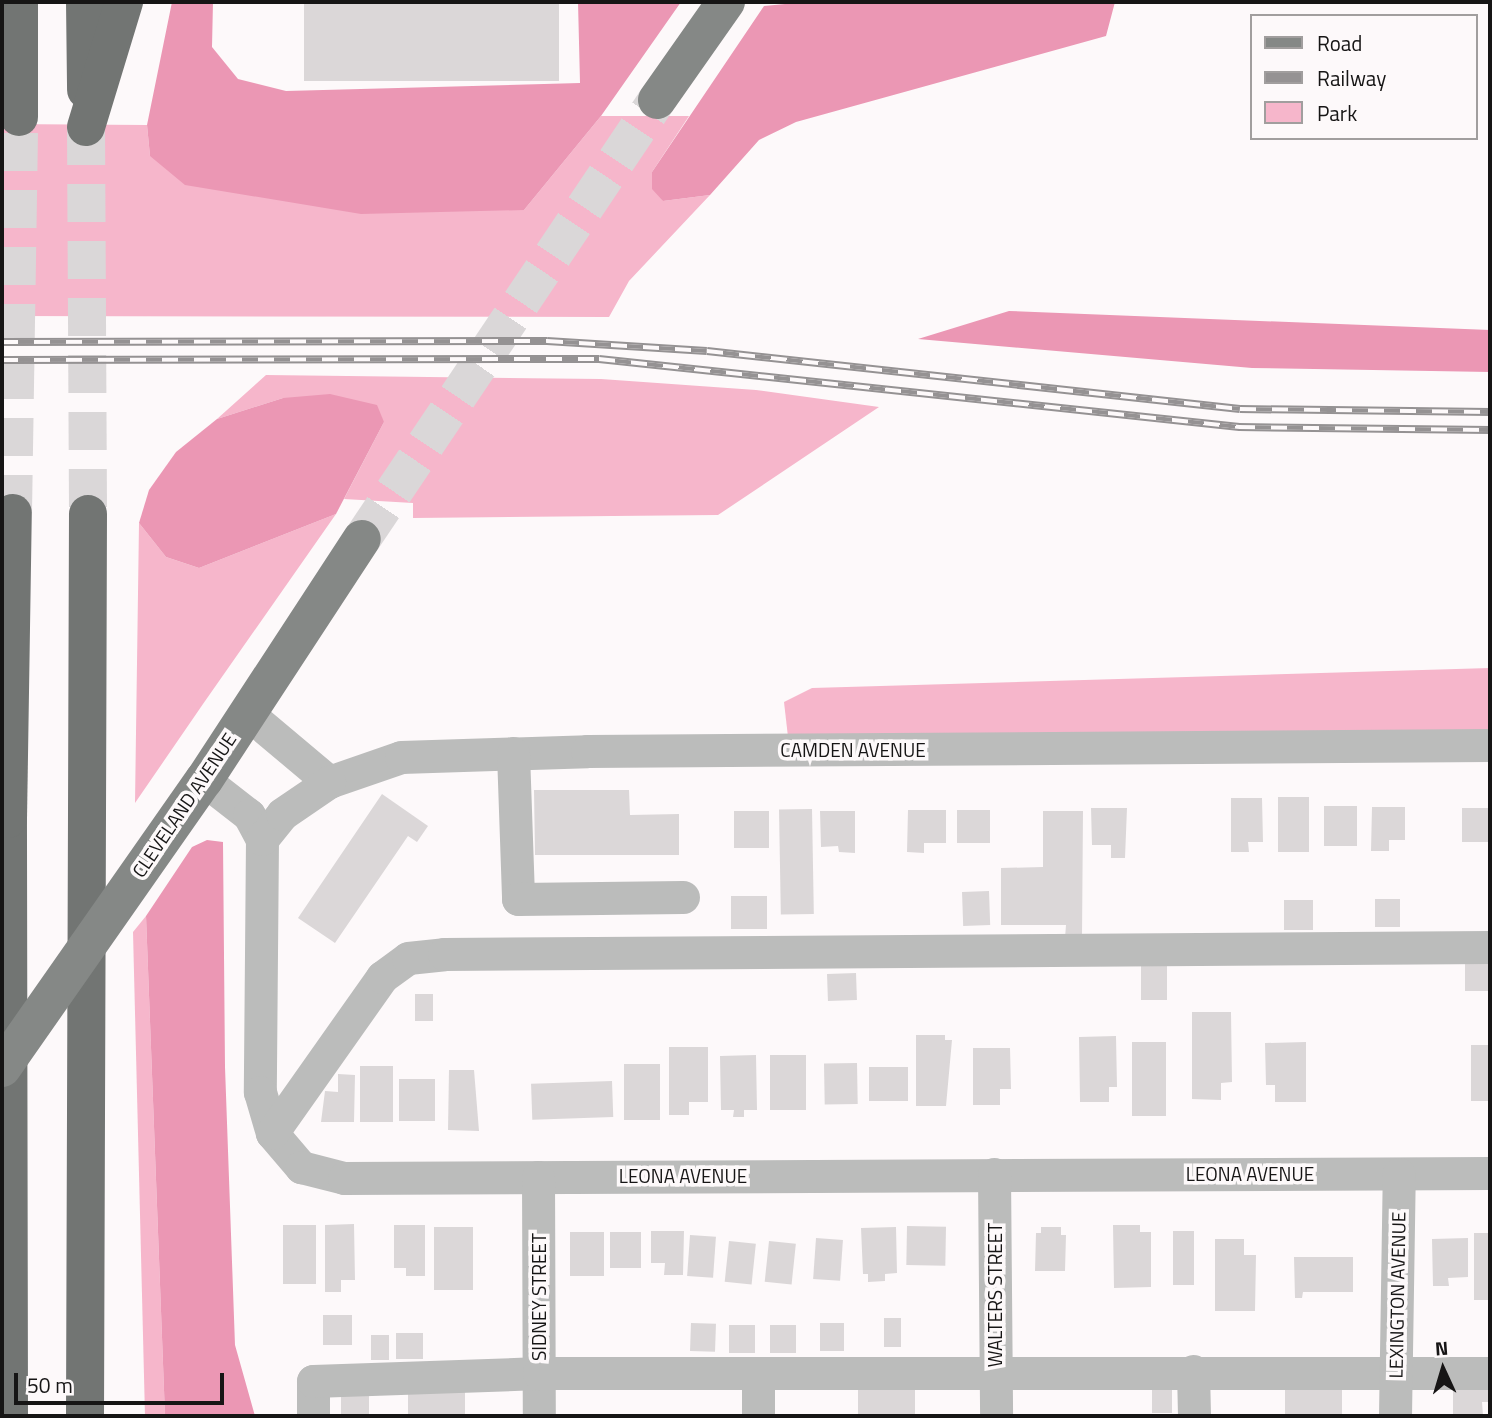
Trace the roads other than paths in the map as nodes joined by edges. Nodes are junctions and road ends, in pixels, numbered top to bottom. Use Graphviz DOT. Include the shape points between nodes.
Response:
graph roads {
  1 [pos="19,2"];
  2 [pos="85,2"];
  3 [pos="124,2"];
  4 [pos="726,2"];
  5 [pos="2,39"];
  6 [pos="657,100"];
  7 [pos="13,513"];
  8 [pos="88,514"];
  9 [pos="362,539"];
  10 [pos="246,712"];
  11 [pos="1490,745"];
  12 [pos="513,753"];
  13 [pos="204,780"];
  14 [pos="329,782"];
  15 [pos="262,839"];
  16 [pos="683,897"];
  17 [pos="1490,947"];
  18 [pos="2,1068"];
  19 [pos="272,1133"];
  20 [pos="1490,1173"];
  21 [pos="994,1174"];
  22 [pos="1399,1174"];
  23 [pos="538,1177"];
  24 [pos="1193,1371"];
  25 [pos="996,1372"];
  26 [pos="539,1373"];
  27 [pos="1490,1373"];
  28 [pos="758,1375"];
  29 [pos="1395,1376"];
  30 [pos="9,1416"];
  31 [pos="85,1416"];
  32 [pos="313,1416"];
  33 [pos="540,1416"];
  34 [pos="758,1416"];
  35 [pos="996,1416"];
  36 [pos="1194,1416"];
  37 [pos="1395,1416"];
  1 -- 5 [label="highway" via="19,117"];
  2 -- 3 [label="highway" via="86,127"];
  4 -- 6 [label="main road"];
  7 -- 30 [label="highway" via="8,819"];
  8 -- 31 [label="highway"];
  9 -- 10 [label="main road, CLEVELAND AVENUE"];
  10 -- 13 [label="main road, CLEVELAND AVENUE"];
  10 -- 14 [label="street"];
  11 -- 12 [label="street, CAMDEN AVENUE"];
  12 -- 14 [label="street, CAMDEN AVENUE" via="401,757"];
  12 -- 16 [label="street" via="518,899"];
  13 -- 15 [label="street" via="248,815"];
  13 -- 18 [label="main road, CLEVELAND AVENUE, bridge"];
  14 -- 15 [label="street, CAMDEN AVENUE" via="282,814"];
  15 -- 19 [label="street, LEONA AVENUE" via="260,1092"];
  17 -- 19 [label="street" via="444,954 408,958 382,976"];
  19 -- 23 [label="street, LEONA AVENUE" via="301,1167 344,1178"];
  20 -- 22 [label="street, LEONA AVENUE"];
  21 -- 22 [label="street, LEONA AVENUE"];
  21 -- 23 [label="street, LEONA AVENUE"];
  21 -- 25 [label="street, WALTERS STREET"];
  22 -- 29 [label="street, LEXINGTON AVENUE"];
  23 -- 26 [label="street, SIDNEY STREET"];
  24 -- 25 [label="street"];
  24 -- 29 [label="street"];
  24 -- 36 [label="street"];
  25 -- 28 [label="street"];
  25 -- 35 [label="street, WALTERS STREET"];
  26 -- 28 [label="street"];
  26 -- 32 [label="street" via="313,1381"];
  26 -- 33 [label="street, SIDNEY STREET"];
  27 -- 29 [label="street"];
  28 -- 34 [label="street"];
  29 -- 37 [label="street, LEXINGTON AVENUE"];
}
